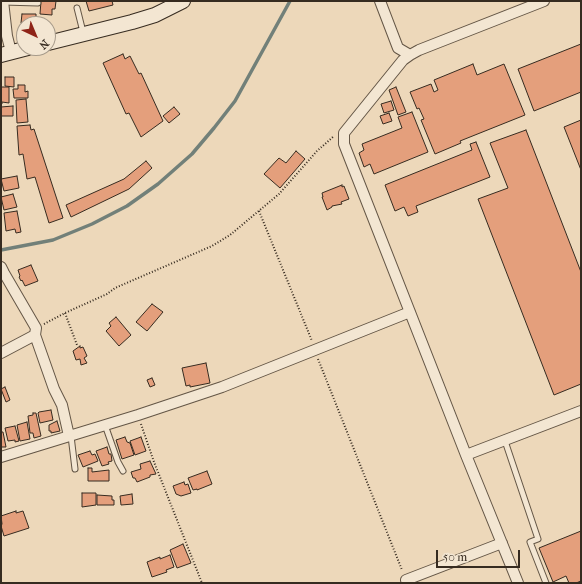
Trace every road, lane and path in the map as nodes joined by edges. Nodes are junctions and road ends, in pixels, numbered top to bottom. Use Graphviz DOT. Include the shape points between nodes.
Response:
graph roads {
  1 [pos="184,1"];
  2 [pos="380,1"];
  3 [pos="544,1"];
  4 [pos="3,2"];
  5 [pos="38,3"];
  6 [pos="77,8"];
  7 [pos="84,34"];
  8 [pos="56,41"];
  9 [pos="16,51"];
  10 [pos="6,54"];
  11 [pos="410,55"];
  12 [pos="344,133"];
  13 [pos="259,211"];
  14 [pos="1,266"];
  15 [pos="410,312"];
  16 [pos="65,313"];
  17 [pos="35,332"];
  18 [pos="77,344"];
  19 [pos="315,350"];
  20 [pos="1,353"];
  21 [pos="581,411"];
  22 [pos="138,415"];
  23 [pos="105,425"];
  24 [pos="70,436"];
  25 [pos="505,441"];
  26 [pos="466,455"];
  27 [pos="1,457"];
  28 [pos="75,469"];
  29 [pos="123,471"];
  30 [pos="502,543"];
  31 [pos="406,580"];
  32 [pos="202,583"];
  33 [pos="518,583"];
  34 [pos="546,583"];
  1 -- 7 [label="street" via="155,15"];
  2 -- 11 [label="street" via="398,48"];
  3 -- 11 [label="street"];
  4 -- 5 [label="lane"];
  4 -- 10 [label="street" via="8,36"];
  6 -- 7 [label="lane"];
  7 -- 8 [label="street"];
  9 -- 10 [label="street"];
  11 -- 12 [label="street" via="403,60"];
  12 -- 13 [label="path" via="334,136 317,151 279,194"];
  12 -- 15 [label="street" via="344,144"];
  13 -- 16 [label="path" via="212,246 115,288"];
  13 -- 19 [label="path"];
  14 -- 17 [label="street"];
  15 -- 19 [label="street"];
  15 -- 26 [label="street"];
  16 -- 17 [label="path"];
  16 -- 18 [label="path"];
  17 -- 20 [label="street"];
  17 -- 24 [label="street" via="62,405"];
  19 -- 22 [label="street" via="222,387"];
  19 -- 31 [label="path"];
  21 -- 25 [label="street"];
  22 -- 23 [label="street"];
  22 -- 32 [label="path"];
  23 -- 24 [label="street"];
  23 -- 29 [label="lane"];
  24 -- 27 [label="street"];
  24 -- 28 [label="lane"];
  25 -- 26 [label="street"];
  25 -- 34 [label="lane" via="538,539 530,542"];
  26 -- 30 [label="street"];
  30 -- 31 [label="street"];
  30 -- 33 [label="street"];
}
